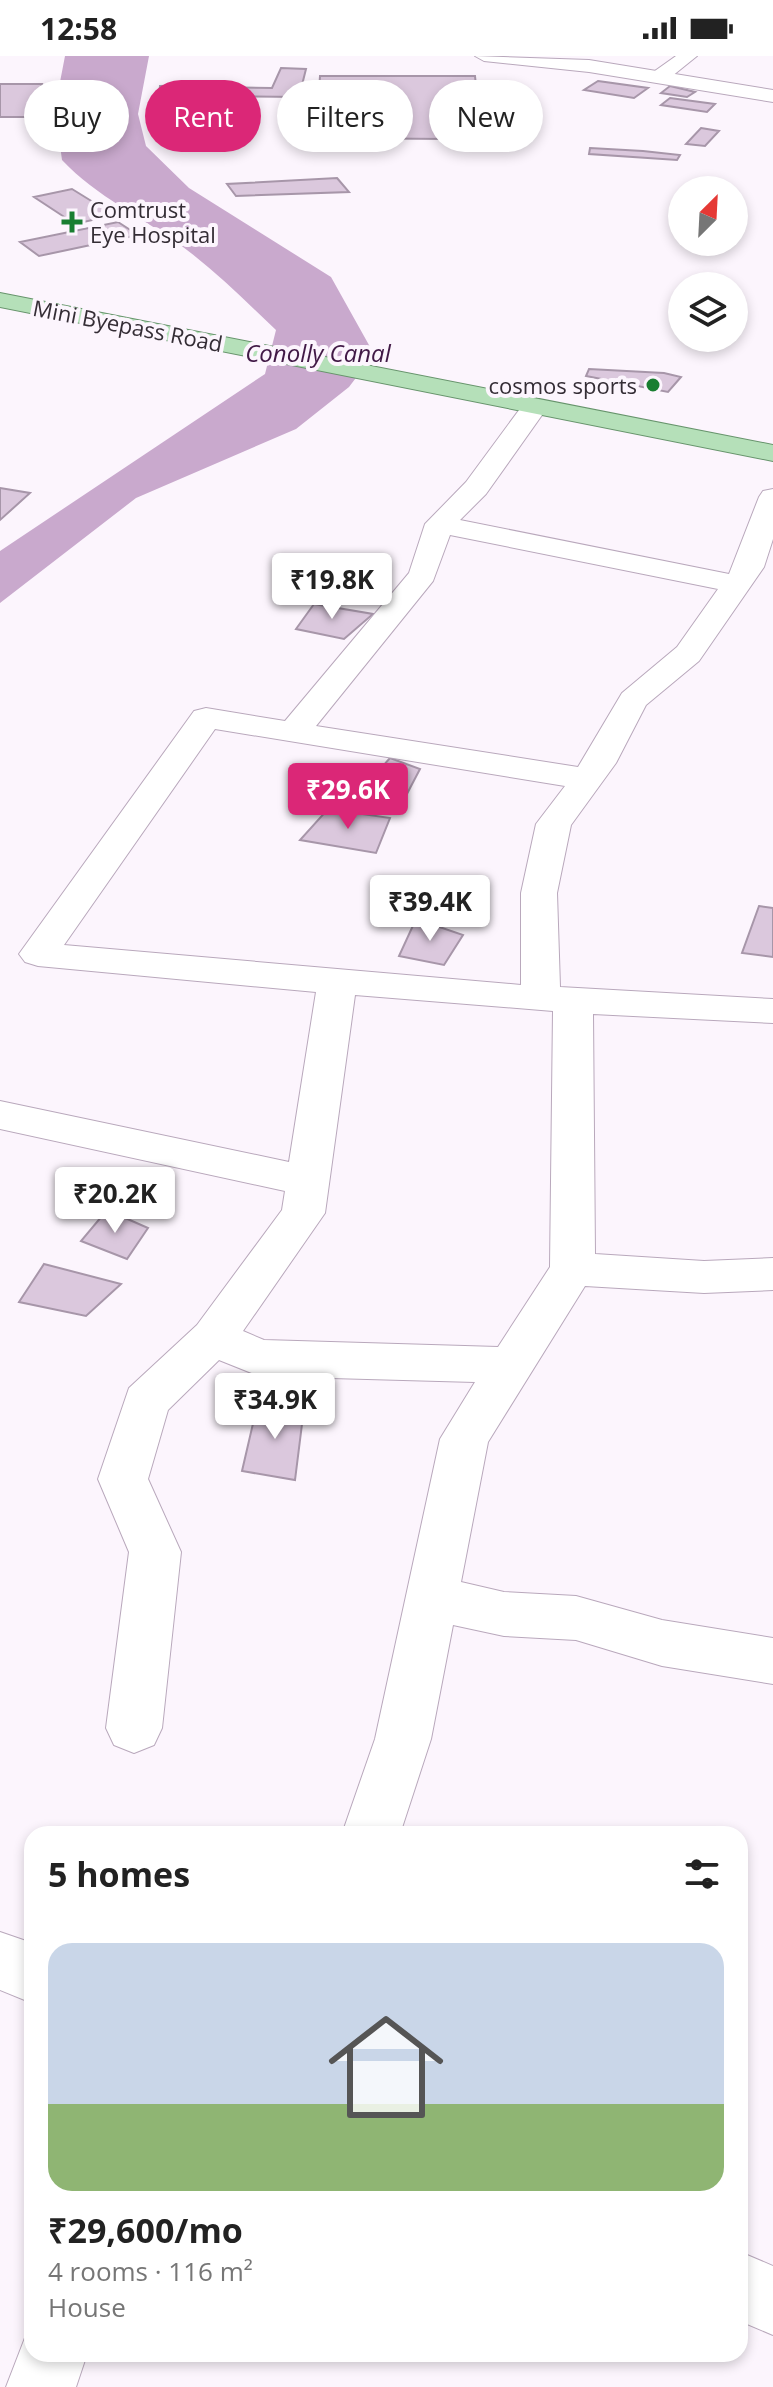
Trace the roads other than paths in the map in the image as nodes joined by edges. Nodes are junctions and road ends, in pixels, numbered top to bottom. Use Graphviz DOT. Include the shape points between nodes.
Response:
graph roads {
  1 [pos="484,56"];
  2 [pos="688,56"];
  3 [pos="513,57"];
  4 [pos="659,77"];
  5 [pos="773,96"];
  6 [pos="0,300"];
  7 [pos="534,408"];
  8 [pos="773,453"];
  9 [pos="773,497"];
  10 [pos="439,524"];
  11 [pos="737,584"];
  12 [pos="293,732"];
  13 [pos="587,779"];
  14 [pos="337,982"];
  15 [pos="557,1000"];
  16 [pos="773,1011"];
  17 [pos="0,1115"];
  18 [pos="307,1181"];
  19 [pos="573,1269"];
  20 [pos="773,1274"];
  21 [pos="213,1337"];
  22 [pos="512,1365"];
  23 [pos="432,1598"];
  24 [pos="773,1661"];
  25 [pos="134,1728"];
  26 [pos="374,1826"];
  27 [pos="0,1961"];
  28 [pos="24,1970"];
  29 [pos="748,2290"];
  30 [pos="773,2301"];
  31 [pos="49,2362"];
  32 [pos="41,2387"];
  1 -- 3 [label="street"];
  2 -- 4 [label="street"];
  3 -- 4 [label="street"];
  4 -- 5 [label="street"];
  6 -- 7 [label="main road, Mini Byepass Road"];
  7 -- 8 [label="main road, Mini Byepass Road"];
  7 -- 10 [label="street" via="476,488"];
  9 -- 11 [label="street" via="749,567"];
  10 -- 11 [label="street"];
  10 -- 12 [label="street" via="423,575"];
  11 -- 13 [label="street" via="688,654 633,700"];
  12 -- 13 [label="street"];
  12 -- 14 [label="street" via="206,718 38,954"];
  13 -- 15 [label="street" via="554,824 539,893"];
  14 -- 15 [label="street"];
  14 -- 18 [label="street"];
  15 -- 16 [label="street"];
  15 -- 19 [label="street"];
  17 -- 18 [label="street"];
  18 -- 21 [label="street" via="303,1213"];
  19 -- 20 [label="street" via="704,1277"];
  19 -- 22 [label="street"];
  21 -- 22 [label="street" via="259,1358"];
  21 -- 25 [label="street" via="146,1401 123,1479 155,1552"];
  22 -- 23 [label="street" via="464,1439"];
  23 -- 24 [label="street" via="504,1614 576,1618 662,1643"];
  23 -- 26 [label="street" via="403,1739"];
  27 -- 28 [label="street"];
  29 -- 30 [label="street"];
  31 -- 32 [label="street"];
}
